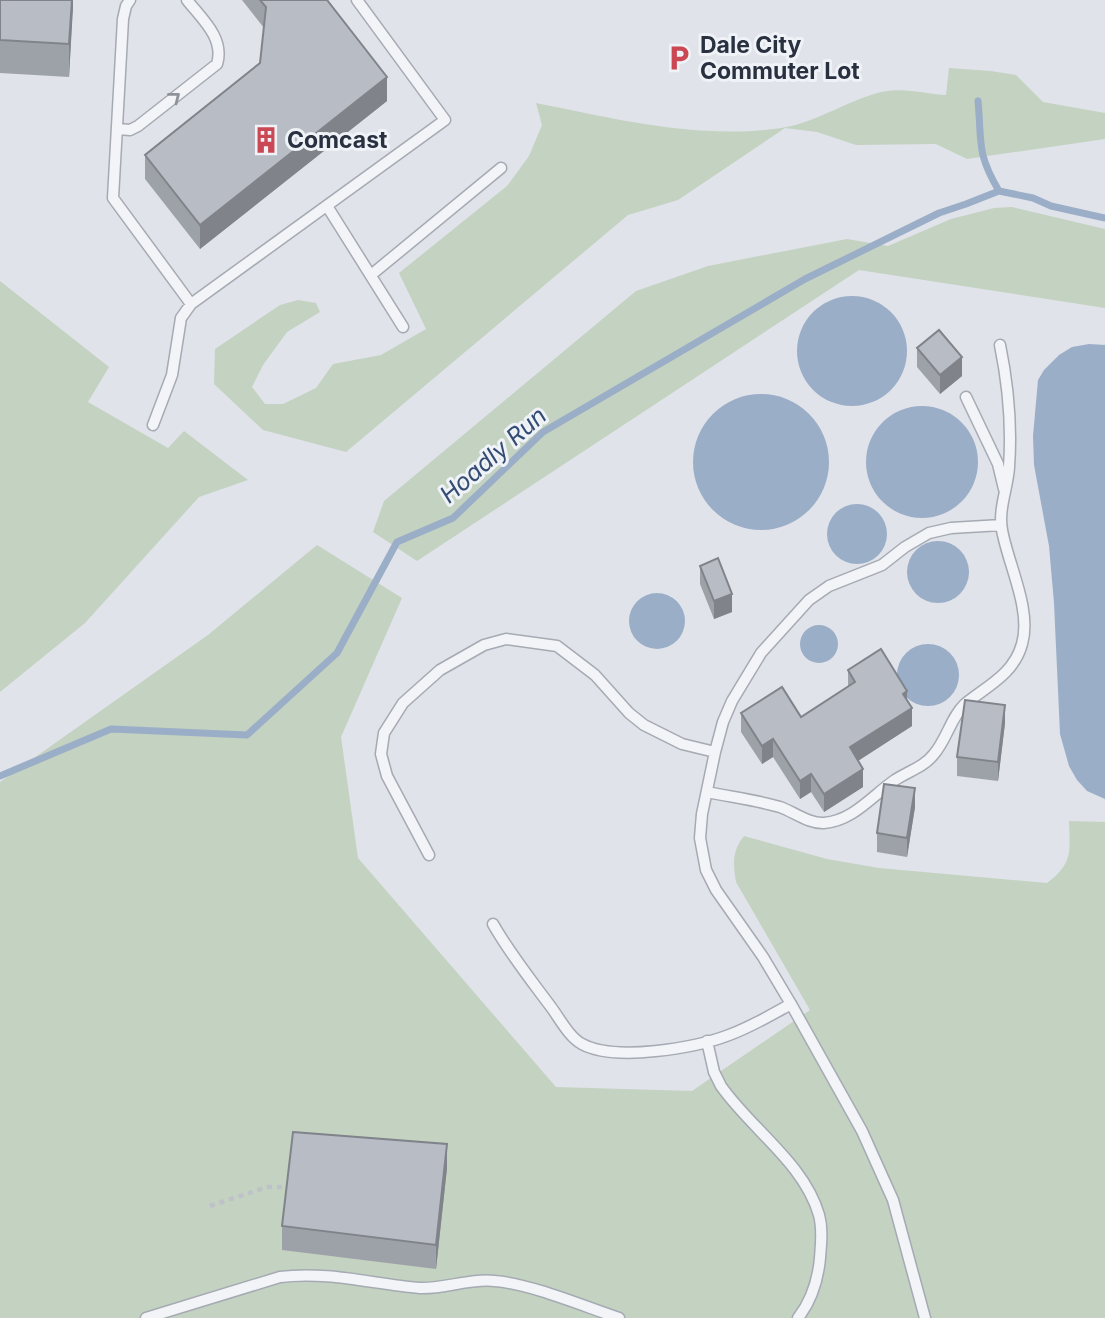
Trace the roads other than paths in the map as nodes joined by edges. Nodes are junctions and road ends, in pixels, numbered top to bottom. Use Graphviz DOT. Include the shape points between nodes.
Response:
graph roads {
  1 [pos="130,0"];
  2 [pos="187,0"];
  3 [pos="357,0"];
  4 [pos="118,130"];
  5 [pos="501,168"];
  6 [pos="327,206"];
  7 [pos="370,275"];
  8 [pos="191,304"];
  9 [pos="403,327"];
  10 [pos="1000,345"];
  11 [pos="966,397"];
  12 [pos="153,425"];
  13 [pos="1005,493"];
  14 [pos="1001,525"];
  15 [pos="715,752"];
  16 [pos="707,792"];
  17 [pos="429,855"];
  18 [pos="493,924"];
  19 [pos="791,1004"];
  20 [pos="708,1041"];
  21 [pos="146,1318"];
  22 [pos="619,1318"];
  23 [pos="799,1318"];
  24 [pos="925,1318"];
  1 -- 4 [label="lane" via="123,19"];
  4 -- 2 [label="lane, one-way" via="138,126 217,64 217,40"];
  3 -- 6 [label="lane" via="445,120"];
  4 -- 8 [label="lane" via="114,198"];
  5 -- 7 [label="lane"];
  6 -- 7 [label="lane"];
  6 -- 8 [label="lane"];
  7 -- 9 [label="lane"];
  8 -- 12 [label="lane" via="181,318 172,375"];
  10 -- 13 [label="lane" via="1010,450"];
  11 -- 13 [label="lane" via="998,464"];
  13 -- 14 [label="lane"];
  14 -- 15 [label="lane" via="929,533 882,565 829,586 809,600 745,678 723,722"];
  14 -- 16 [label="lane" via="1022,605 1022,644 997,682 965,705 926,763 893,781 854,812 822,824 777,806"];
  15 -- 16 [label="lane"];
  15 -- 17 [label="lane" via="682,744 644,725 595,675 557,646 506,639 484,645 440,670 403,703 384,733 381,754 387,776"];
  16 -- 19 [label="lane" via="700,838 706,870"];
  18 -- 20 [label="lane" via="509,952 581,1044 628,1053"];
  19 -- 20 [label="lane" via="728,1036"];
  19 -- 24 [label="lane" via="862,1131 893,1200"];
  20 -- 23 [label="lane" via="721,1086 805,1184 819,1215 822,1241 817,1283"];
  21 -- 22 [label="lane" via="269,1280 300,1275 422,1288 496,1280"];
}
